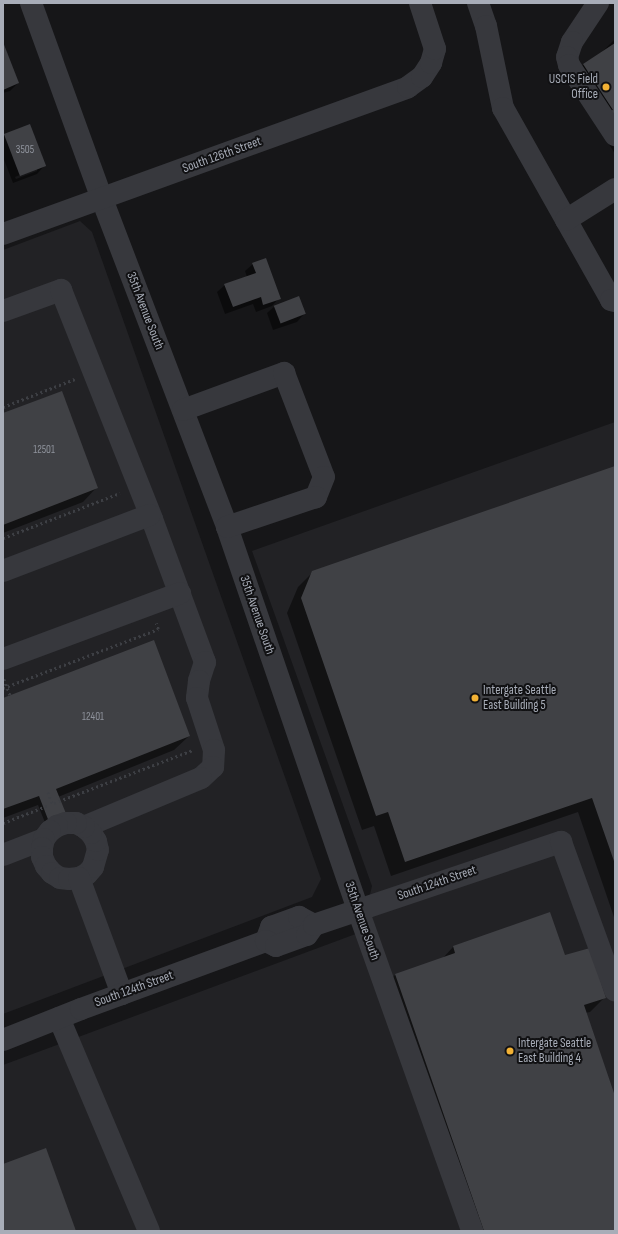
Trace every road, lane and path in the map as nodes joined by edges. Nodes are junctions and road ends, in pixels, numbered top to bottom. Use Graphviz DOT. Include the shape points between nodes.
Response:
graph roads {
  1 [pos="31,3"];
  2 [pos="420,3"];
  3 [pos="478,3"];
  4 [pos="598,3"];
  5 [pos="615,135"];
  6 [pos="615,189"];
  7 [pos="102,199"];
  8 [pos="566,220"];
  9 [pos="3,234"];
  10 [pos="615,301"];
  11 [pos="3,311"];
  12 [pos="82,376"];
  13 [pos="3,406"];
  14 [pos="183,410"];
  15 [pos="127,490"];
  16 [pos="150,515"];
  17 [pos="227,528"];
  18 [pos="3,538"];
  19 [pos="3,570"];
  20 [pos="180,594"];
  21 [pos="154,617"];
  22 [pos="3,659"];
  23 [pos="3,676"];
  24 [pos="7,687"];
  25 [pos="3,688"];
  26 [pos="10,695"];
  27 [pos="194,749"];
  28 [pos="3,823"];
  29 [pos="84,827"];
  30 [pos="44,839"];
  31 [pos="3,854"];
  32 [pos="79,878"];
  33 [pos="358,910"];
  34 [pos="615,990"];
  35 [pos="122,994"];
  36 [pos="59,1018"];
  37 [pos="3,1040"];
  38 [pos="149,1231"];
  39 [pos="472,1231"];
  1 -- 7 [label="street, 35th Avenue South"];
  2 -- 7 [label="street, South 126th Street" via="435,49 431,63 422,77 408,87"];
  3 -- 8 [label="street" via="486,26 503,108"];
  4 -- 5 [label="street" via="572,42 567,57 569,65"];
  6 -- 8 [label="street"];
  7 -- 9 [label="street, South 126th Street"];
  7 -- 14 [label="street, 35th Avenue South"];
  8 -- 10 [label="street" via="611,300"];
  11 -- 16 [label="street" via="61,290"];
  12 -- 13 [label="path"];
  14 -- 17 [label="street, 35th Avenue South"];
  14 -- 17 [label="street" via="284,374 324,477 316,497"];
  15 -- 18 [label="path"];
  16 -- 19 [label="street"];
  16 -- 20 [label="street"];
  17 -- 33 [label="street, 35th Avenue South"];
  20 -- 22 [label="street"];
  20 -- 29 [label="street" via="205,662 197,698 214,750 213,767 201,778"];
  21 -- 24 [label="path" via="158,629"];
  23 -- 24 [label="path"];
  24 -- 25 [label="path"];
  24 -- 26 [label="path"];
  27 -- 28 [label="path"];
  29 -- 30 [label="street" via="76,823 66,823 50,831"];
  29 -- 32 [label="street" via="94,836 98,850 94,867"];
  30 -- 31 [label="street"];
  30 -- 32 [label="street" via="42,857 52,873 69,880"];
  32 -- 35 [label="street"];
  33 -- 34 [label="street, South 124th Street" via="561,842"];
  33 -- 35 [label="street, South 124th Street" via="314,925 307,935 276,946 266,941"];
  33 -- 39 [label="street, 35th Avenue South"];
  35 -- 36 [label="street, South 124th Street"];
  36 -- 37 [label="street, South 124th Street"];
  36 -- 38 [label="street"];
}
